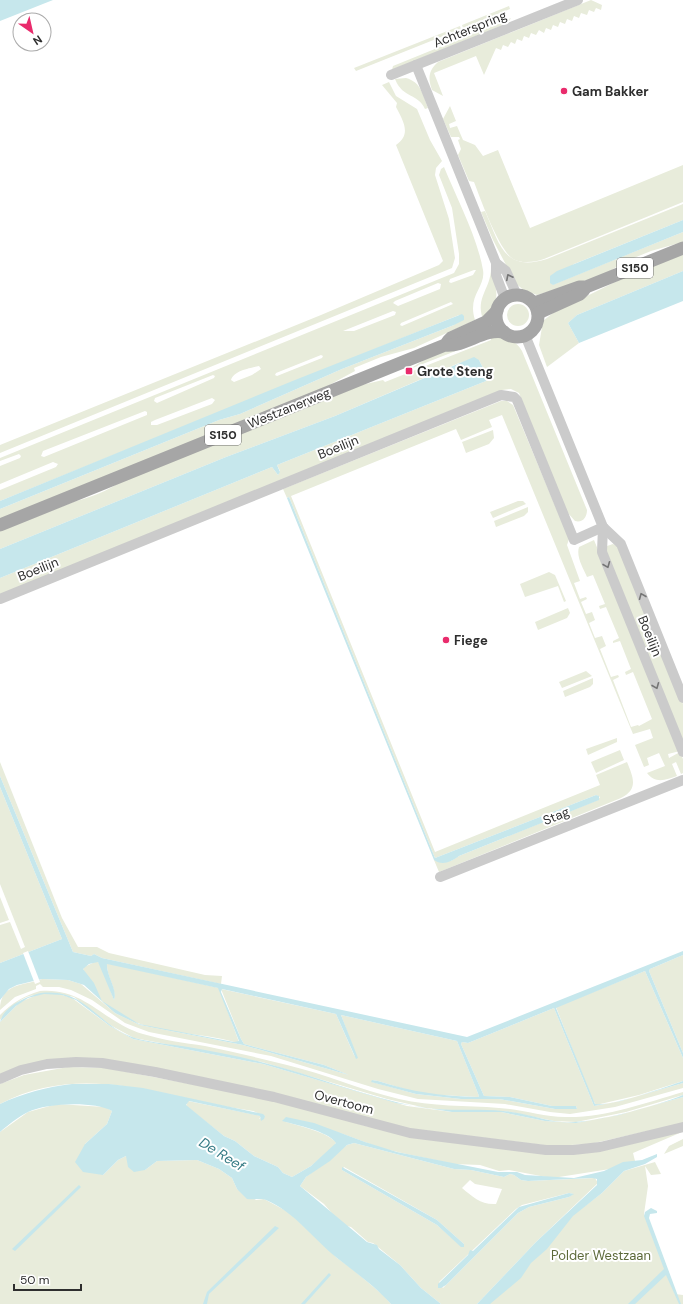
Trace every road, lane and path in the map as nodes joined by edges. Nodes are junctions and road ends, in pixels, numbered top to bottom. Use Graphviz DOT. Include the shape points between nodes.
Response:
graph roads {
  1 [pos="578,0"];
  2 [pos="416,65"];
  3 [pos="391,75"];
  4 [pos="683,248"];
  5 [pos="496,262"];
  6 [pos="518,295"];
  7 [pos="505,299"];
  8 [pos="536,308"];
  9 [pos="497,311"];
  10 [pos="504,332"];
  11 [pos="525,335"];
  12 [pos="445,345"];
  13 [pos="0,525"];
  14 [pos="603,528"];
  15 [pos="0,599"];
  16 [pos="683,698"];
  17 [pos="683,752"];
  18 [pos="683,780"];
  19 [pos="440,877"];
  20 [pos="0,1079"];
  21 [pos="683,1127"];
  1 -- 2 [label="street, Achterspring"];
  2 -- 3 [label="street, Achterspring"];
  2 -- 5 [label="street"];
  4 -- 8 [label="main road, S150" via="586,287 580,294"];
  6 -- 5 [label="street, one-way" via="506,271"];
  5 -- 7 [label="street" via="496,275"];
  6 -- 7 [label="main road"];
  6 -- 8 [label="main road" via="527,297"];
  7 -- 9 [label="main road, S150"];
  8 -- 11 [label="main road" via="536,324"];
  9 -- 10 [label="main road" via="498,324"];
  9 -- 12 [label="main road, Westzanerweg / S150" via="486,322 451,338"];
  10 -- 11 [label="main road, S150" via="514,336"];
  10 -- 12 [label="main road, Westzanerweg / S150" via="494,331 453,346"];
  11 -- 14 [label="street, Boeilijn"];
  12 -- 13 [label="main road, Westzanerweg / S150"];
  14 -- 15 [label="street, Boeilijn" via="574,540 517,400 501,395"];
  16 -- 14 [label="street, Boeilijn, one-way" via="621,544"];
  14 -- 17 [label="street, Boeilijn, one-way" via="602,552"];
  18 -- 19 [label="street, Stag"];
  20 -- 21 [label="street, Overtoom" via="21,1070 47,1064 109,1064 274,1097 410,1133 546,1150 600,1147"];
}
